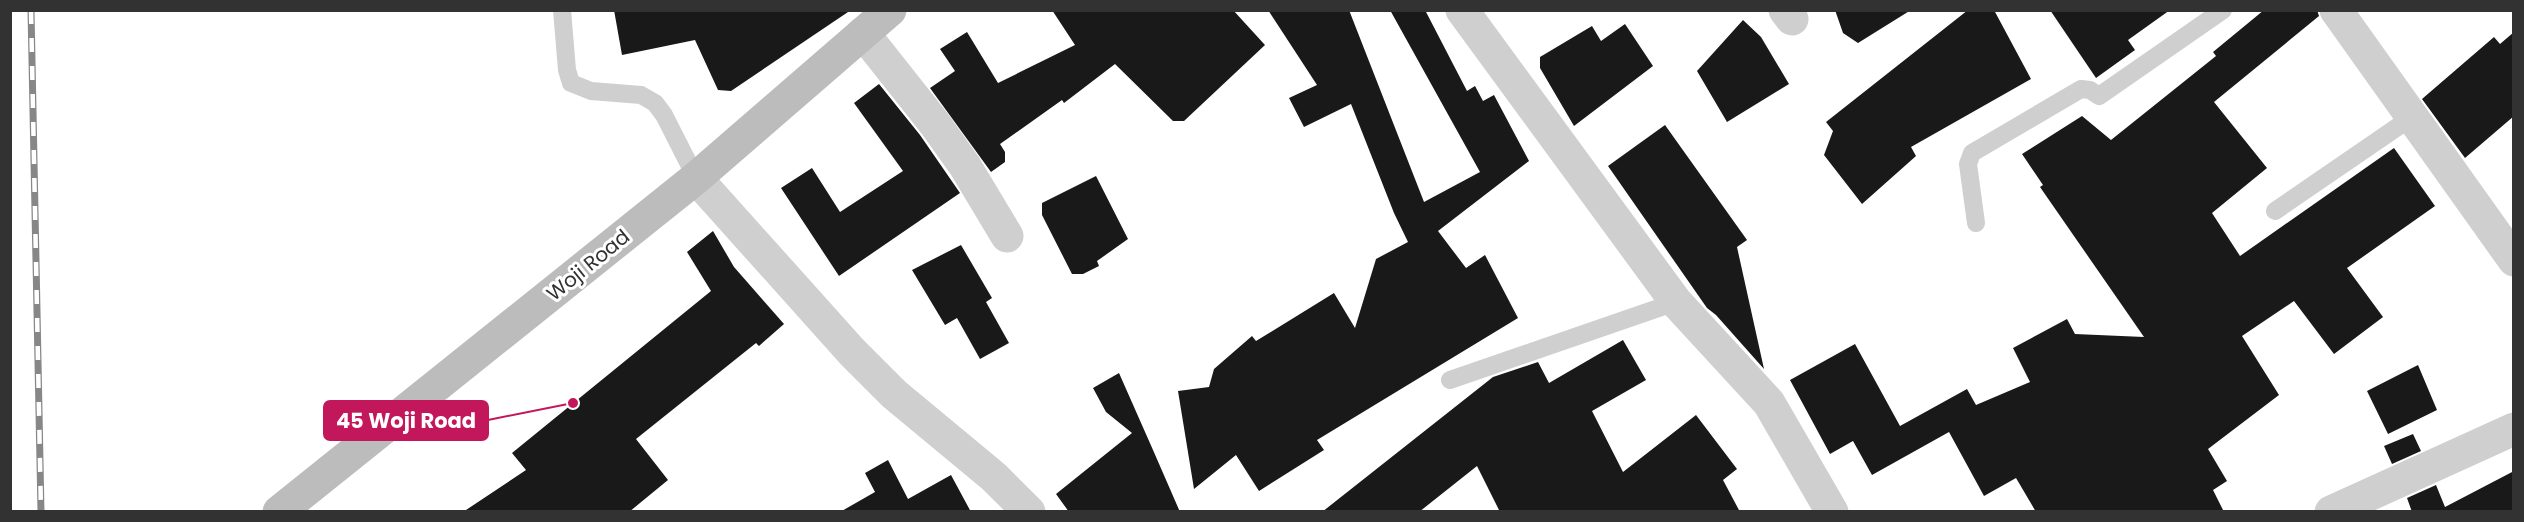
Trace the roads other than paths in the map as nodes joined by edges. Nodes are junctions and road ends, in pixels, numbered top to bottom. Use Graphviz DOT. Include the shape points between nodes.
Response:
graph roads {
  1 [pos="562,10"];
  2 [pos="890,10"];
  3 [pos="1462,10"];
  4 [pos="2223,10"];
  5 [pos="2336,10"];
  6 [pos="863,33"];
  7 [pos="2412,117"];
  8 [pos="696,178"];
  9 [pos="2275,210"];
  10 [pos="1976,223"];
  11 [pos="1007,236"];
  12 [pos="2514,260"];
  13 [pos="1676,302"];
  14 [pos="1450,380"];
  15 [pos="2514,429"];
  16 [pos="279,512"];
  17 [pos="1029,512"];
  18 [pos="1832,512"];
  19 [pos="2331,512"];
  1 -- 8 [label="lane" via="571,83 591,91 641,95 655,103"];
  2 -- 6 [label="main road, Woji Road"];
  3 -- 13 [label="street"];
  4 -- 10 [label="lane" via="2099,96 2081,89 1972,153 1968,164"];
  5 -- 7 [label="street"];
  6 -- 8 [label="main road, Woji Road"];
  6 -- 11 [label="street" via="959,157"];
  7 -- 9 [label="lane"];
  7 -- 12 [label="street"];
  8 -- 16 [label="main road, Woji Road"];
  8 -- 17 [label="street" via="852,352"];
  13 -- 14 [label="lane"];
  13 -- 18 [label="street" via="1769,403"];
  15 -- 19 [label="street"];
}
